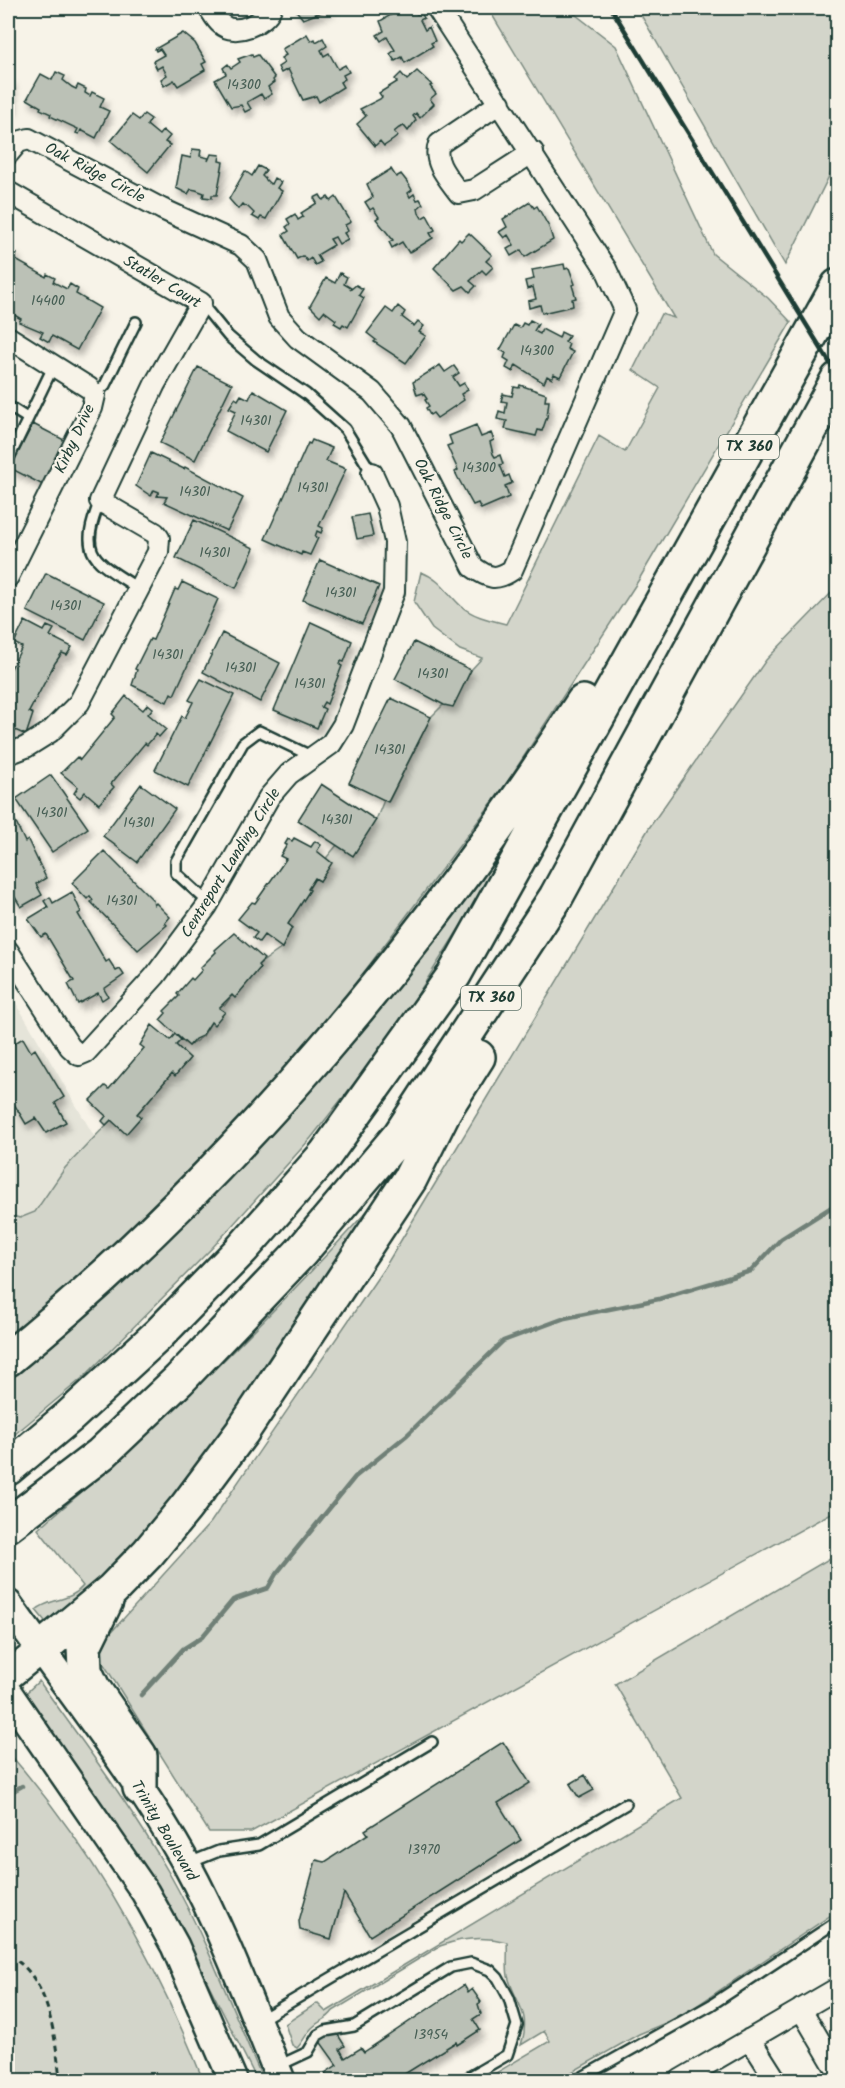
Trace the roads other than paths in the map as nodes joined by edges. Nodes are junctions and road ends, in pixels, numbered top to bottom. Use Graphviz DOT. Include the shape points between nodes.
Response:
graph roads {
  1 [pos="209,8"];
  2 [pos="271,8"];
  3 [pos="437,8"];
  4 [pos="500,103"];
  5 [pos="533,152"];
  6 [pos="8,154"];
  7 [pos="8,192"];
  8 [pos="837,286"];
  9 [pos="201,303"];
  10 [pos="136,322"];
  11 [pos="8,337"];
  12 [pos="53,367"];
  13 [pos="837,379"];
  14 [pos="95,395"];
  15 [pos="8,406"];
  16 [pos="27,418"];
  17 [pos="8,460"];
  18 [pos="372,472"];
  19 [pos="100,501"];
  20 [pos="8,576"];
  21 [pos="139,589"];
  22 [pos="659,607"];
  23 [pos="8,754"];
  24 [pos="313,757"];
  25 [pos="209,903"];
  26 [pos="524,948"];
  27 [pos="8,951"];
  28 [pos="8,1359"];
  29 [pos="8,1468"];
  30 [pos="12,1522"];
  31 [pos="112,1590"];
  32 [pos="8,1604"];
  33 [pos="40,1650"];
  34 [pos="8,1676"];
  35 [pos="8,1693"];
  36 [pos="8,1725"];
  37 [pos="432,1742"];
  38 [pos="53,1757"];
  39 [pos="140,1788"];
  40 [pos="626,1804"];
  41 [pos="187,1864"];
  42 [pos="837,1921"];
  43 [pos="837,1988"];
  44 [pos="801,2009"];
  45 [pos="258,2021"];
  46 [pos="750,2039"];
  47 [pos="837,2072"];
  48 [pos="278,2074"];
  49 [pos="232,2080"];
  50 [pos="464,2080"];
  51 [pos="577,2080"];
  52 [pos="680,2080"];
  53 [pos="776,2080"];
  1 -- 2 [label="street" via="221,25 231,28 248,27 262,20"];
  3 -- 4 [label="street, Oak Ridge Circle"];
  4 -- 5 [label="street, Oak Ridge Circle"];
  4 -- 5 [label="street" via="440,144 437,159 446,176 459,193 474,190"];
  5 -- 6 [label="street, Oak Ridge Circle" via="606,269 625,309 512,570 501,578 488,578 473,567 400,426 372,392 298,338 279,317 257,260 241,245 162,209 29,139 18,142"];
  7 -- 9 [label="street, Statler Court"];
  8 -- 22 [label="highway, TX 360"];
  9 -- 18 [label="lane, Statler Court" via="228,336 306,394 345,429"];
  9 -- 19 [label="street" via="155,384"];
  10 -- 14 [label="lane" via="105,384"];
  11 -- 12 [label="street, Kirby Drive"];
  12 -- 14 [label="street, Kirby Drive"];
  12 -- 16 [label="lane"];
  13 -- 26 [label="highway, TX 360" via="556,897"];
  14 -- 20 [label="street, Kirby Drive"];
  15 -- 16 [label="lane"];
  16 -- 17 [label="lane"];
  18 -- 24 [label="street, Centreport Landing Circle" via="387,506 395,542 394,592 344,725 331,744"];
  19 -- 21 [label="lane" via="90,533 92,555"];
  19 -- 21 [label="street" via="159,538 158,552"];
  21 -- 23 [label="street" via="80,703 50,732"];
  22 -- 28 [label="highway" via="617,650 522,796 330,1041 184,1199 54,1322"];
  22 -- 29 [label="highway, TX 360" via="454,975 325,1155 242,1249 158,1335"];
  24 -- 25 [label="street, Centreport Landing Circle" via="289,774 269,797"];
  24 -- 25 [label="lane" via="259,731 243,743 176,861 176,873"];
  25 -- 27 [label="street, Centreport Landing Circle" via="155,976 80,1055 70,1047"];
  26 -- 30 [label="highway, TX 360" via="400,1135 301,1252 236,1322 109,1446"];
  26 -- 31 [label="highway" via="513,1002 444,1111 410,1179 242,1432 186,1507"];
  31 -- 33 [label="highway"];
  31 -- 39 [label="highway" via="84,1646 86,1671 93,1688 140,1756"];
  32 -- 33 [label="main road, Trinity Boulevard"];
  33 -- 34 [label="main road"];
  33 -- 39 [label="main road, Trinity Boulevard"];
  35 -- 38 [label="main road"];
  36 -- 38 [label="main road" via="31,1734"];
  37 -- 41 [label="lane" via="260,1845 219,1851"];
  38 -- 49 [label="main road" via="113,1843 170,1937"];
  39 -- 41 [label="main road, Trinity Boulevard"];
  40 -- 45 [label="lane"];
  41 -- 45 [label="main road, Trinity Boulevard"];
  42 -- 51 [label="lane" via="711,2005"];
  43 -- 44 [label="street"];
  44 -- 46 [label="street"];
  44 -- 47 [label="street"];
  45 -- 48 [label="main road, Trinity Boulevard"];
  46 -- 52 [label="street"];
  46 -- 53 [label="street"];
  48 -- 50 [label="lane" via="308,2052 318,2035 354,2026 451,1967 471,1963 481,1965 498,1978 517,2025 507,2055"];
}
